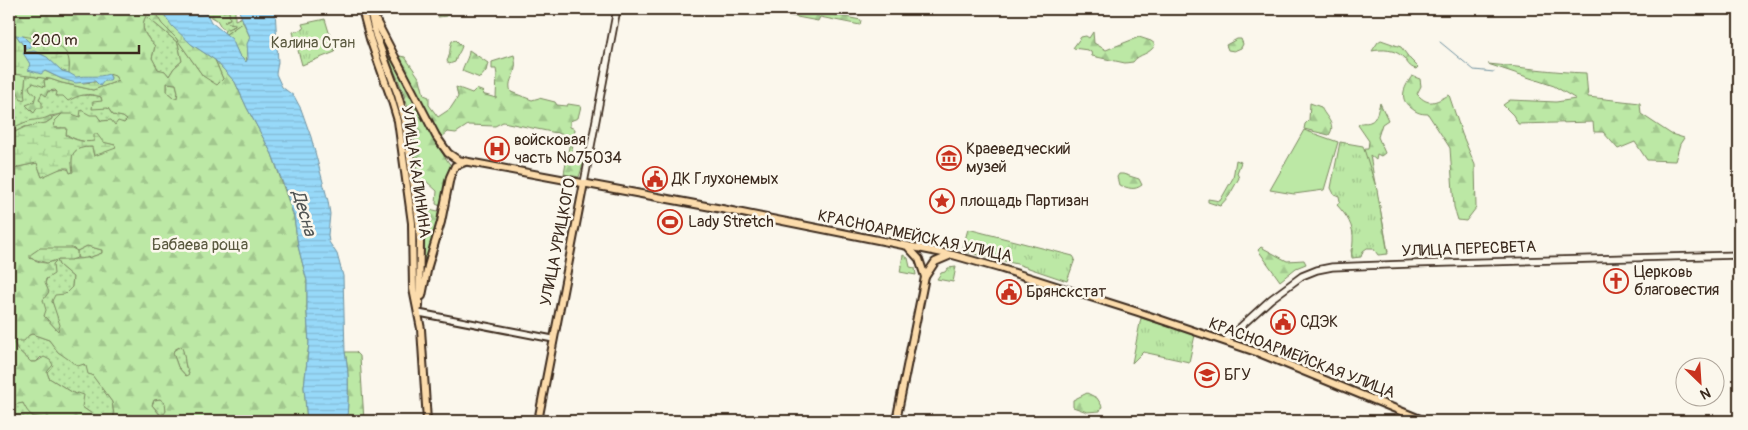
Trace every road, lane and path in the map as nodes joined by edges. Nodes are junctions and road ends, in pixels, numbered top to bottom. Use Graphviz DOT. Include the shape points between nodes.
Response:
graph roads {
  1 [pos="362,9"];
  2 [pos="370,9"];
  3 [pos="617,9"];
  4 [pos="468,162"];
  5 [pos="584,182"];
  6 [pos="907,246"];
  7 [pos="953,255"];
  8 [pos="1739,255"];
  9 [pos="925,277"];
  10 [pos="419,313"];
  11 [pos="553,339"];
  12 [pos="1226,341"];
  13 [pos="427,421"];
  14 [pos="538,421"];
  15 [pos="896,421"];
  16 [pos="1425,421"];
  1 -- 10 [label="main road, УЛИЦА КАЛИНИНА" via="397,115 412,224 413,291"];
  2 -- 4 [label="main road, КРАСНОАРМЕЙСКАЯ УЛИЦА" via="441,144 455,159"];
  2 -- 10 [label="main road, УЛИЦА КАЛИНИНА" via="405,120 419,223"];
  3 -- 5 [label="main road, УЛИЦА УРИЦКОГО"];
  4 -- 5 [label="main road, КРАСНОАРМЕЙСКАЯ УЛИЦА"];
  4 -- 10 [label="main road" via="455,166 450,177"];
  5 -- 6 [label="main road, КРАСНОАРМЕЙСКАЯ УЛИЦА"];
  5 -- 11 [label="main road, УЛИЦА УРИЦКОГО"];
  6 -- 7 [label="main road, КРАСНОАРМЕЙСКАЯ УЛИЦА"];
  6 -- 9 [label="main road" via="919,259"];
  7 -- 9 [label="main road" via="937,260"];
  7 -- 12 [label="main road, КРАСНОАРМЕЙСКАЯ УЛИЦА" via="1022,274"];
  8 -- 12 [label="main road, УЛИЦА ПЕРЕСВЕТА" via="1324,269 1302,276 1284,288"];
  9 -- 15 [label="main road"];
  10 -- 11 [label="street"];
  10 -- 13 [label="main road, УЛИЦА КАЛИНИНА"];
  11 -- 14 [label="main road, УЛИЦА УРИЦКОГО"];
  12 -- 16 [label="main road, КРАСНОАРМЕЙСКАЯ УЛИЦА"];
}
